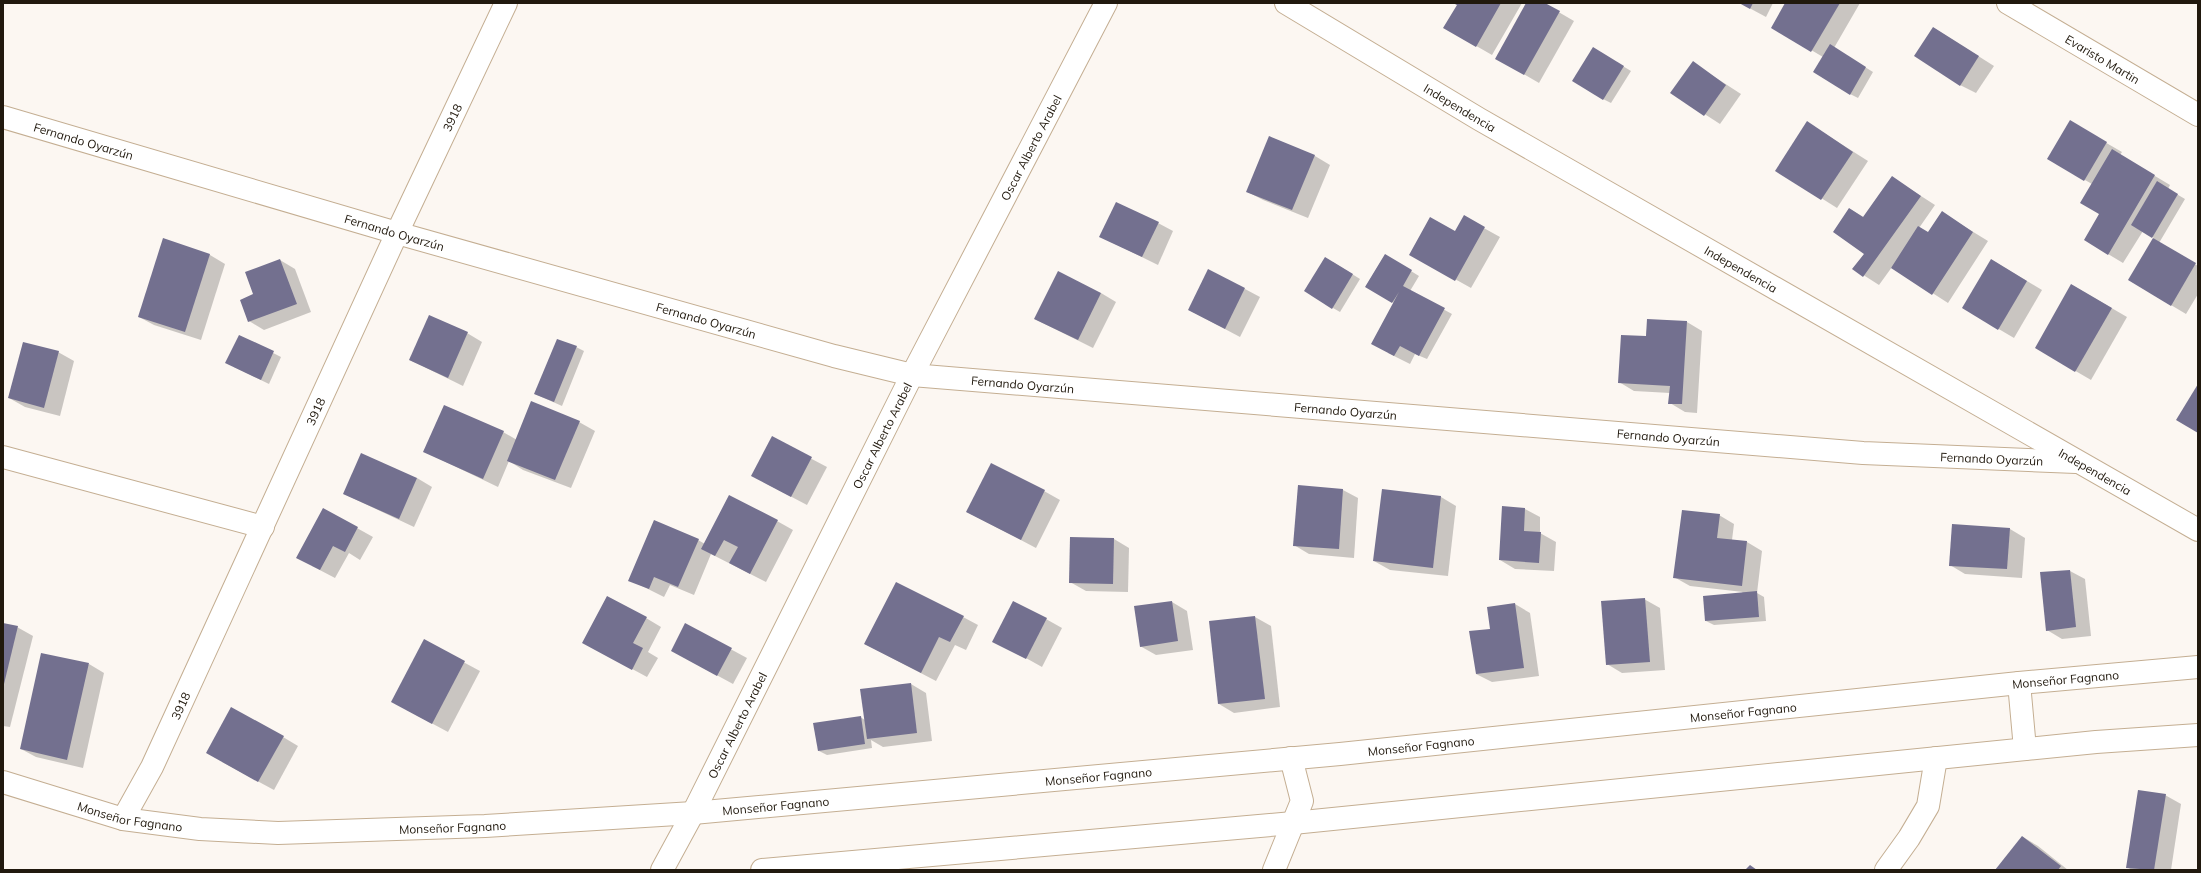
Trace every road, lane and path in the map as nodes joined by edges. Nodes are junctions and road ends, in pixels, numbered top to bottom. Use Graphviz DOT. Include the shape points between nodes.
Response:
graph roads {
  1 [pos="506,3"];
  2 [pos="1106,3"];
  3 [pos="1286,3"];
  4 [pos="2008,3"];
  5 [pos="2198,115"];
  6 [pos="3,117"];
  7 [pos="397,233"];
  8 [pos="912,375"];
  9 [pos="3,457"];
  10 [pos="2076,462"];
  11 [pos="263,528"];
  12 [pos="2198,530"];
  13 [pos="2198,667"];
  14 [pos="2019,683"];
  15 [pos="2198,734"];
  16 [pos="2025,749"];
  17 [pos="1291,758"];
  18 [pos="1936,758"];
  19 [pos="3,782"];
  20 [pos="693,812"];
  21 [pos="123,819"];
  22 [pos="1293,823"];
  23 [pos="662,870"];
  24 [pos="762,870"];
  25 [pos="1274,870"];
  26 [pos="1886,870"];
  1 -- 7 [label="street, 3918"];
  2 -- 8 [label="street, Oscar Alberto Arabel"];
  3 -- 10 [label="street, Independencia" via="1479,119"];
  4 -- 5 [label="street, Evaristo Martin"];
  6 -- 7 [label="street, Fernando Oyarzún"];
  7 -- 8 [label="street, Fernando Oyarzún" via="826,354"];
  7 -- 11 [label="street, 3918"];
  8 -- 10 [label="street, Fernando Oyarzún" via="1863,453"];
  8 -- 20 [label="street, Oscar Alberto Arabel"];
  9 -- 11 [label="street"];
  10 -- 12 [label="street, Independencia"];
  11 -- 21 [label="street, 3918" via="152,767"];
  13 -- 14 [label="street, Monseñor Fagnano"];
  14 -- 16 [label="street"];
  14 -- 17 [label="street, Monseñor Fagnano"];
  15 -- 16 [label="street"];
  16 -- 18 [label="street"];
  17 -- 20 [label="street, Monseñor Fagnano"];
  17 -- 22 [label="street" via="1302,801"];
  18 -- 22 [label="street"];
  18 -- 26 [label="street" via="1928,806"];
  19 -- 21 [label="street, Monseñor Fagnano"];
  20 -- 21 [label="street, Monseñor Fagnano" via="485,826 278,833 200,829"];
  20 -- 23 [label="street, Oscar Alberto Arabel"];
  22 -- 24 [label="street"];
  22 -- 25 [label="street"];
}
